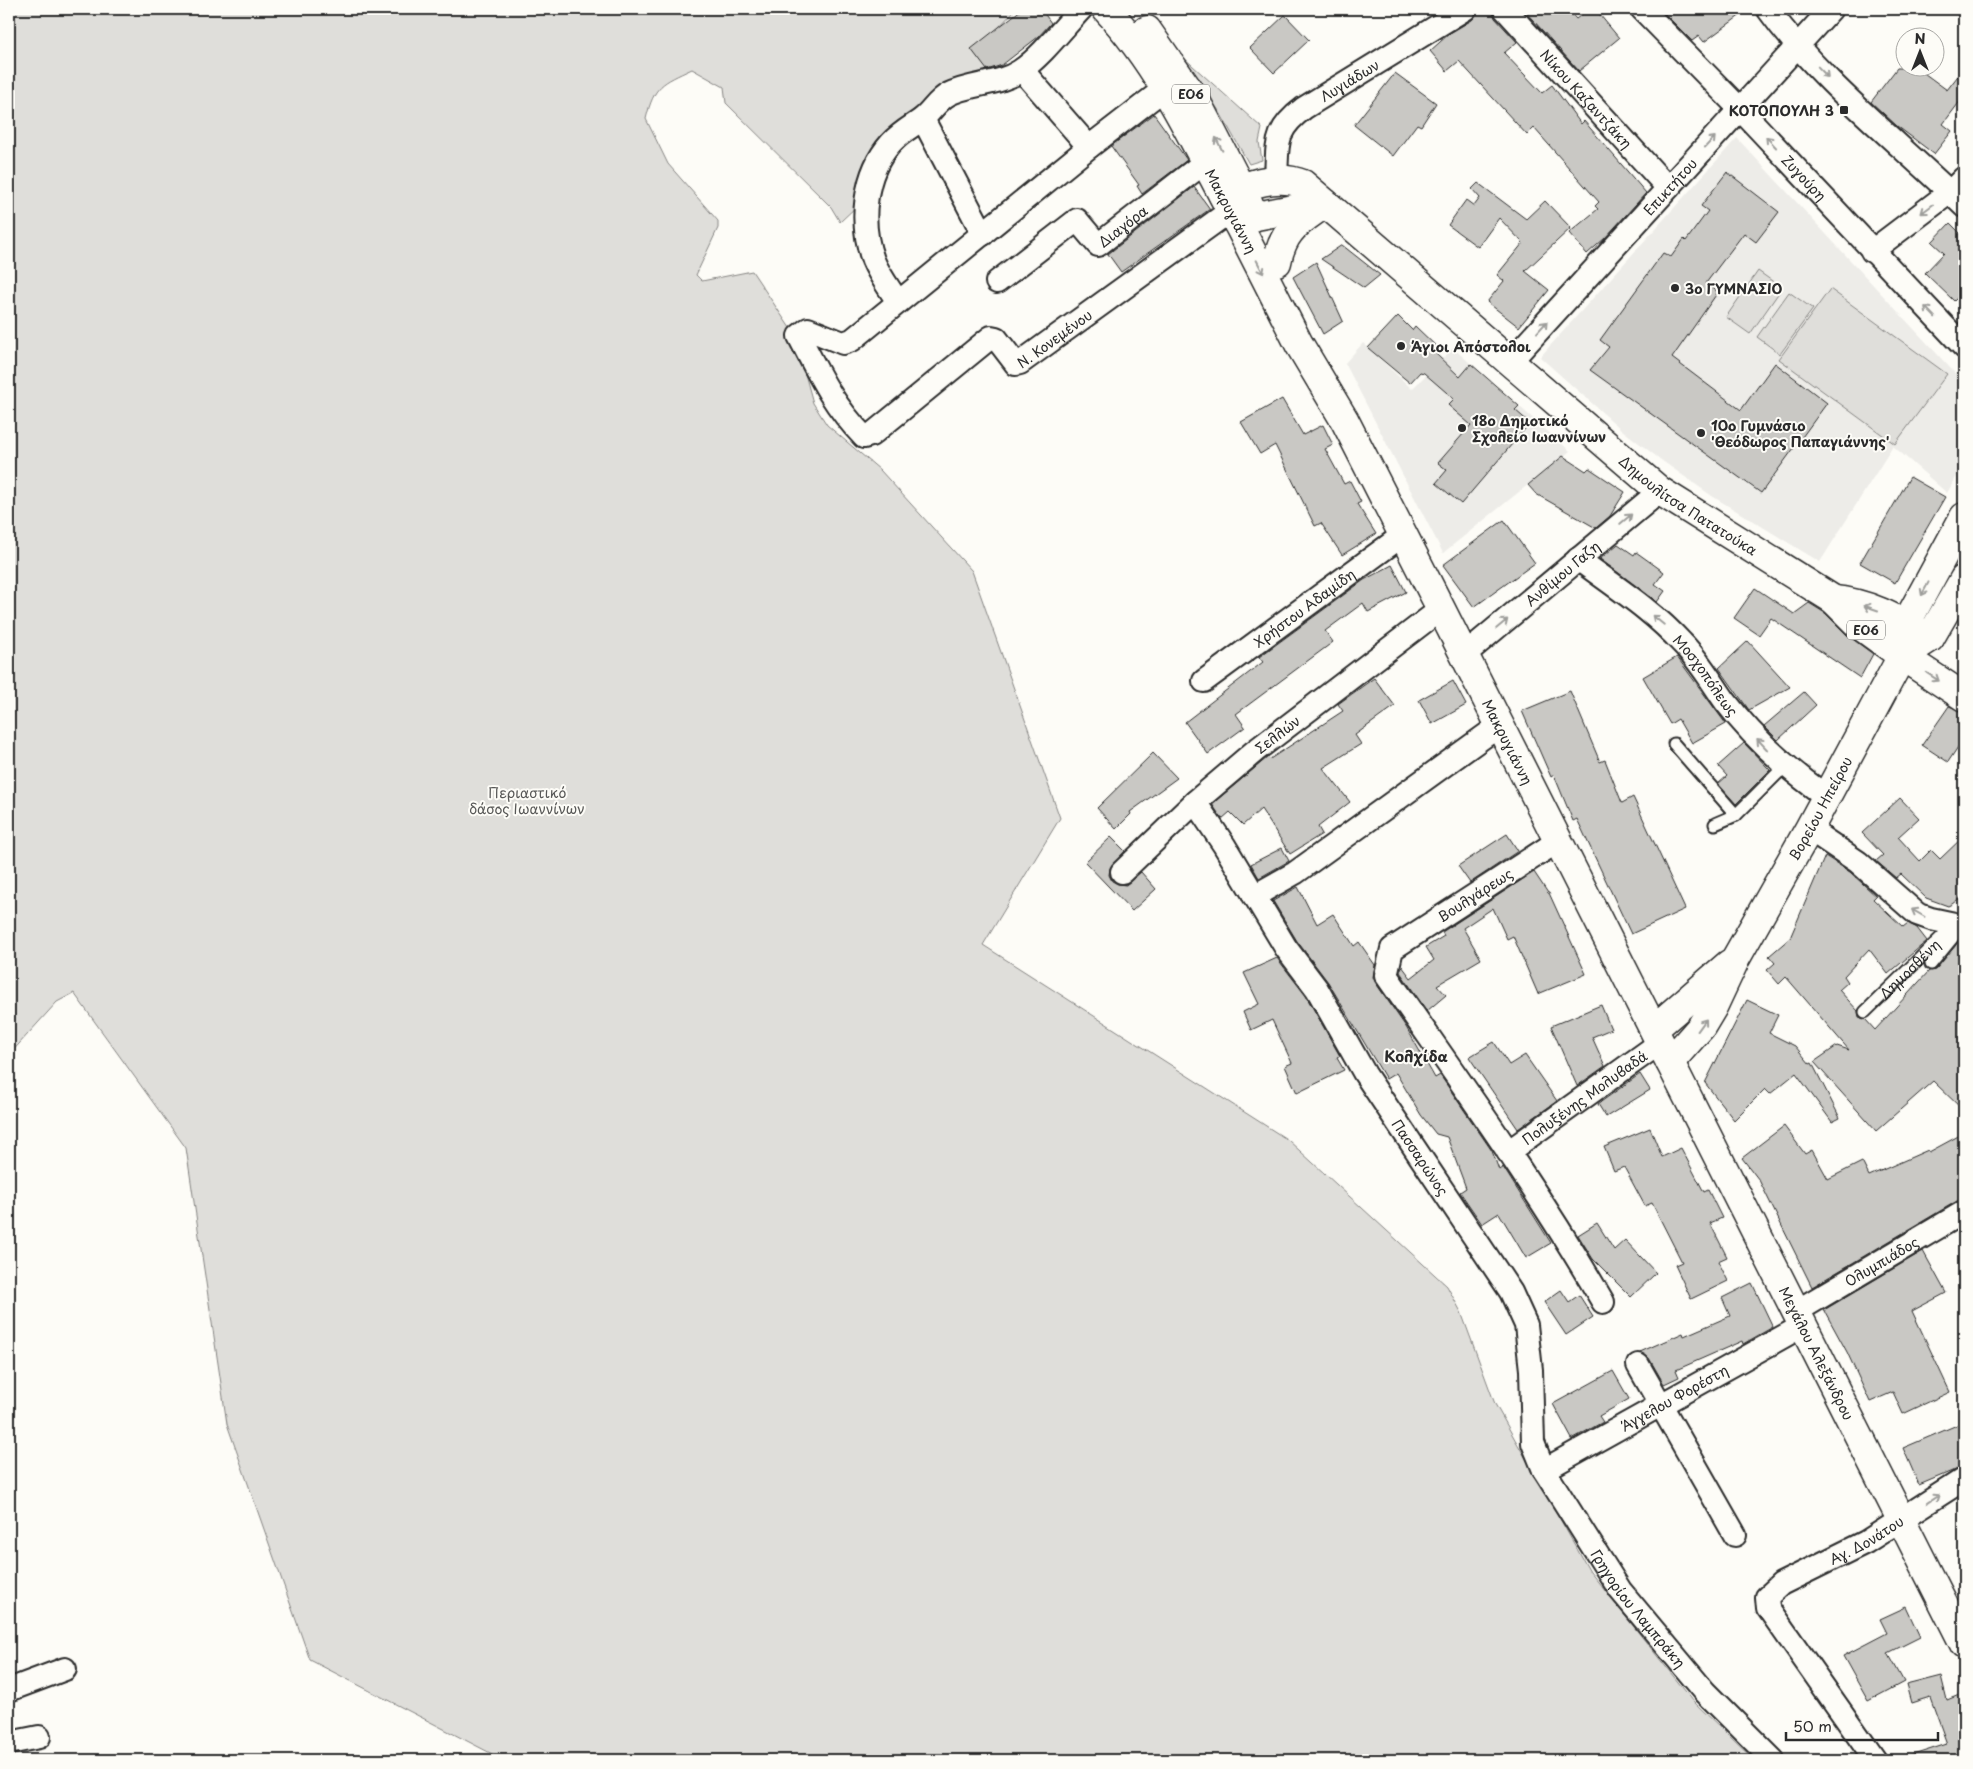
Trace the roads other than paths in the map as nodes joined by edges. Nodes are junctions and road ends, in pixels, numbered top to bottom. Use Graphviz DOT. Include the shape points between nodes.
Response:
graph roads {
  1 [pos="1081,9"];
  2 [pos="1106,9"];
  3 [pos="1128,9"];
  4 [pos="1465,9"];
  5 [pos="1506,9"];
  6 [pos="1642,9"];
  7 [pos="1768,9"];
  8 [pos="1831,9"];
  9 [pos="1798,46"];
  10 [pos="1022,70"];
  11 [pos="1164,89"];
  12 [pos="1740,109"];
  13 [pos="923,119"];
  14 [pos="1089,147"];
  15 [pos="1205,162"];
  16 [pos="1276,179"];
  17 [pos="1668,188"];
  18 [pos="1960,192"];
  19 [pos="1326,203"];
  20 [pos="1238,207"];
  21 [pos="983,234"];
  22 [pos="1872,251"];
  23 [pos="1277,262"];
  24 [pos="997,282"];
  25 [pos="898,302"];
  26 [pos="1964,347"];
  27 [pos="1509,363"];
  28 [pos="1344,421"];
  29 [pos="1660,491"];
  30 [pos="1964,517"];
  31 [pos="1403,535"];
  32 [pos="1944,554"];
  33 [pos="1578,559"];
  34 [pos="1961,594"];
  35 [pos="1834,600"];
  36 [pos="1441,608"];
  37 [pos="1906,624"];
  38 [pos="1930,638"];
  39 [pos="1464,655"];
  40 [pos="1902,656"];
  41 [pos="1204,681"];
  42 [pos="1964,697"];
  43 [pos="1500,725"];
  44 [pos="1674,744"];
  45 [pos="1785,766"];
  46 [pos="1827,797"];
  47 [pos="1195,802"];
  48 [pos="1736,815"];
  49 [pos="1715,824"];
  50 [pos="1809,829"];
  51 [pos="1558,841"];
  52 [pos="1122,872"];
  53 [pos="1254,896"];
  54 [pos="1961,924"];
  55 [pos="1392,949"];
  56 [pos="1736,958"];
  57 [pos="1931,964"];
  58 [pos="1865,1012"];
  59 [pos="1662,1044"];
  60 [pos="1508,1152"];
  61 [pos="1964,1212"];
  62 [pos="1603,1302"];
  63 [pos="1800,1318"];
  64 [pos="1638,1365"];
  65 [pos="1660,1404"];
  66 [pos="1533,1436"];
  67 [pos="1544,1470"];
  68 [pos="1964,1478"];
  69 [pos="1901,1519"];
  70 [pos="1735,1535"];
  71 [pos="1957,1611"];
  72 [pos="1964,1644"];
  73 [pos="65,1669"];
  74 [pos="9,1690"];
  75 [pos="39,1737"];
  76 [pos="9,1743"];
  77 [pos="1773,1760"];
  78 [pos="1875,1760"];
  1 -- 10 [label="street"];
  2 -- 11 [label="main road, Μακρυγιάννη / ΕΟ6" via="1133,41"];
  20 -- 3 [label="main road, Μακρυγιάννη / ΕΟ6, one-way" via="1207,120 1182,78"];
  4 -- 16 [label="street, Λυγιάδων" via="1304,108 1284,125 1278,144"];
  5 -- 17 [label="street, Νίκου Καζαντζάκη"];
  6 -- 12 [label="street, Ζυγούρη"];
  7 -- 9 [label="street"];
  8 -- 9 [label="street, Επικτήτου"];
  9 -- 12 [label="street, Επικτήτου"];
  9 -- 18 [label="street, one-way" via="1836,86"];
  10 -- 13 [label="street" via="1005,79 949,94 938,101"];
  10 -- 14 [label="street"];
  11 -- 14 [label="street"];
  11 -- 15 [label="main road, Μακρυγιάννη / ΕΟ6"];
  17 -- 12 [label="street, Επικτήτου, one-way"];
  22 -- 12 [label="street, Ζυγούρη, one-way"];
  13 -- 21 [label="street"];
  13 -- 25 [label="street" via="902,133 882,154 869,186 866,227 870,249 874,262"];
  14 -- 21 [label="street"];
  15 -- 20 [label="main road, Μακρυγιάννη / ΕΟ6"];
  15 -- 24 [label="street, Διαγόρα" via="1098,245 1077,220"];
  16 -- 19 [label="main road, Δημουλίτσα Πατατούκα / ΕΟ6" via="1303,184"];
  16 -- 20 [label="main road, Δημουλίτσα Πατατούκα / ΕΟ6"];
  27 -- 17 [label="street, Επικτήτου, one-way"];
  18 -- 22 [label="street, one-way"];
  19 -- 20 [label="main road"];
  19 -- 23 [label="main road" via="1288,232"];
  19 -- 27 [label="main road, Δημουλίτσα Πατατούκα / ΕΟ6"];
  20 -- 23 [label="main road, Μακρυγιάννη"];
  20 -- 25 [label="street, Ν. Κονεμένου" via="1020,363 1016,364 996,338 991,337 871,435 864,437 835,404 798,336 808,329 843,343 852,340"];
  20 -- 28 [label="main road, Μακρυγιάννη, one-way" via="1299,344"];
  21 -- 25 [label="street"];
  26 -- 22 [label="street, Ζυγούρη, one-way"];
  23 -- 28 [label="main road, Μακρυγιάννη" via="1307,324"];
  27 -- 29 [label="main road, Δημουλίτσα Πατατούκα / ΕΟ6"];
  28 -- 31 [label="main road, Μακρυγιάννη"];
  33 -- 29 [label="street, Ανθίμου Γαζη, one-way"];
  29 -- 35 [label="main road, Δημουλίτσα Πατατούκα / ΕΟ6"];
  30 -- 32 [label="main road, Βορείου Ηπείρου / ΕΟ6"];
  31 -- 36 [label="main road, Μακρυγιάννη"];
  31 -- 41 [label="street, Χρήστου Αδαμίδη"];
  32 -- 34 [label="main road"];
  32 -- 37 [label="main road, Βορείου Ηπείρου / ΕΟ6, one-way"];
  39 -- 33 [label="street, Ανθίμου Γαζη, one-way"];
  45 -- 33 [label="street, Μοσχοπόλεως, one-way" via="1752,732 1678,638"];
  34 -- 38 [label="main road, Βορείου Ηπείρου"];
  37 -- 35 [label="main road, Δημουλίτσα Πατατούκα / ΕΟ6, one-way" via="1872,607"];
  35 -- 40 [label="main road, Δημουλίτσα Πατατούκα / ΕΟ6" via="1858,624"];
  36 -- 39 [label="main road, Μακρυγιάννη"];
  36 -- 47 [label="street, Σελλών" via="1254,751"];
  37 -- 38 [label="main road, Δημουλίτσα Πατατούκα / ΕΟ6"];
  37 -- 40 [label="main road, Βορείου Ηπείρου / ΕΟ6"];
  38 -- 40 [label="main road, Βορείου Ηπείρου"];
  39 -- 43 [label="main road, Μακρυγιάννη"];
  40 -- 42 [label="main road, Δημουλίτσα Πατατούκα, one-way"];
  40 -- 46 [label="main road, Βορείου Ηπείρου"];
  43 -- 51 [label="main road, Μακρυγιάννη"];
  43 -- 53 [label="street" via="1295,873"];
  44 -- 48 [label="lane"];
  45 -- 46 [label="street, Μοσχοπόλεως"];
  45 -- 48 [label="lane"];
  46 -- 50 [label="main road, Βορείου Ηπείρου"];
  47 -- 52 [label="street, Σελλών"];
  47 -- 53 [label="street, Πασσαρώνος"];
  48 -- 49 [label="lane"];
  54 -- 50 [label="street, one-way" via="1917,914 1858,862"];
  50 -- 56 [label="main road, Βορείου Ηπείρου"];
  51 -- 55 [label="street, Βουλγάρεως"];
  51 -- 59 [label="main road, Μακρυγιάννη"];
  53 -- 66 [label="street, Πασσαρώνος" via="1286,948 1317,989 1365,1074 1515,1299 1526,1325"];
  54 -- 57 [label="lane"];
  54 -- 58 [label="lane, Δημοσθένη"];
  55 -- 60 [label="street, Πολυξένης Μολυβαδά" via="1386,975"];
  56 -- 59 [label="main road, Βορείου Ηπείρου"];
  59 -- 56 [label="main road, Βορείου Ηπείρου, one-way" via="1705,1020"];
  59 -- 60 [label="street, Πολυξένης Μολυβαδά"];
  59 -- 63 [label="main road, Μεγάλου Αλεξάνδρου"];
  60 -- 62 [label="street, Πολυξένης Μολυβαδά"];
  61 -- 63 [label="street, Ολυμπιάδος"];
  63 -- 65 [label="street, Άγγελου Φορέστη"];
  63 -- 69 [label="main road, Μεγάλου Αλεξάνδρου"];
  64 -- 65 [label="street"];
  65 -- 67 [label="street, Άγγελου Φορέστη"];
  65 -- 70 [label="street"];
  66 -- 67 [label="street, Γρηγορίου Λαμπράκη"];
  67 -- 77 [label="street, Γρηγορίου Λαμπράκη" via="1625,1597 1705,1692"];
  69 -- 68 [label="street, Αγ. Δονάτου, one-way"];
  69 -- 71 [label="main road, Μεγάλου Αλεξάνδρου"];
  69 -- 78 [label="street, Αγ. Δονάτου" via="1855,1548 1782,1584 1767,1598 1768,1608"];
  71 -- 72 [label="main road, Μεγάλου Αλεξάνδρου"];
  73 -- 74 [label="street"];
  75 -- 76 [label="street"];
}
